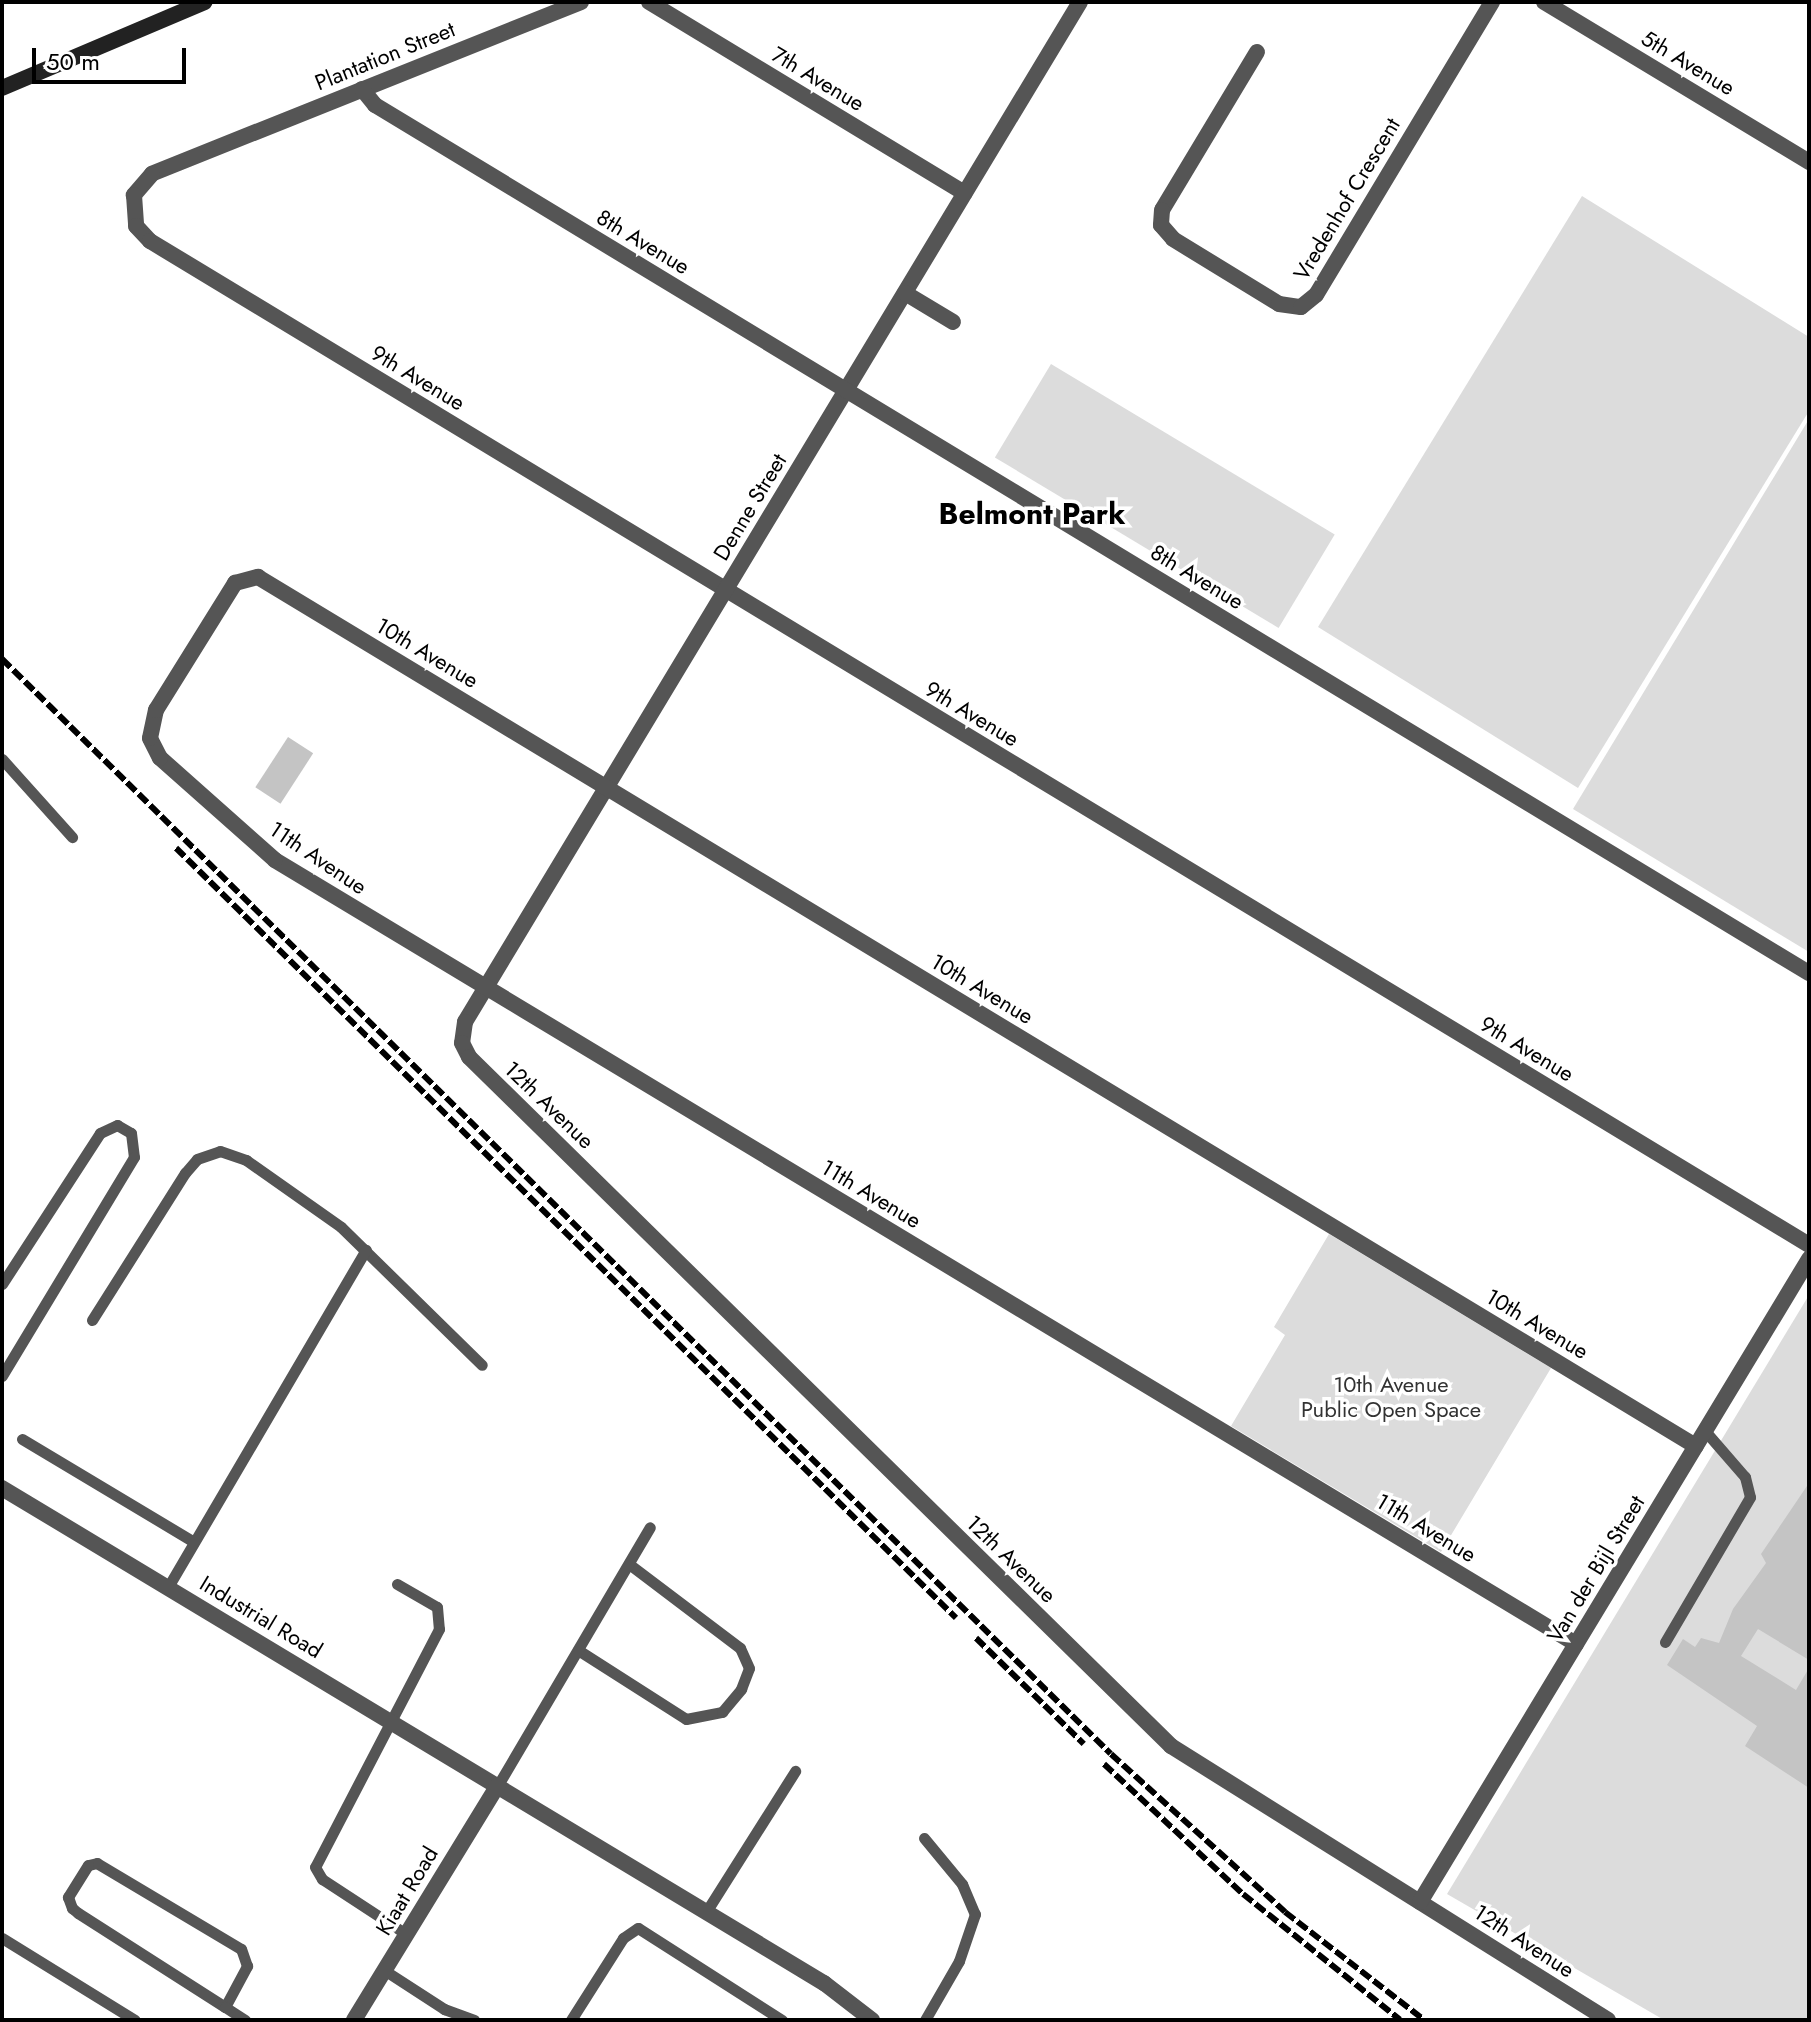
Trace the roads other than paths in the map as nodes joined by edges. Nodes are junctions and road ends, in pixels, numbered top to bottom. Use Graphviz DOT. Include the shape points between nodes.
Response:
graph roads {
  1 [pos="205,2"];
  2 [pos="581,2"];
  3 [pos="649,2"];
  4 [pos="1080,2"];
  5 [pos="1492,2"];
  6 [pos="1544,2"];
  7 [pos="1257,52"];
  8 [pos="2,88"];
  9 [pos="362,89"];
  10 [pos="1809,162"];
  11 [pos="965,193"];
  12 [pos="132,205"];
  13 [pos="905,293"];
  14 [pos="953,322"];
  15 [pos="846,391"];
  16 [pos="243,577"];
  17 [pos="726,590"];
  18 [pos="2,759"];
  19 [pos="607,787"];
  20 [pos="72,837"];
  21 [pos="1809,973"];
  22 [pos="486,988"];
  23 [pos="461,1036"];
  24 [pos="1809,1245"];
  25 [pos="366,1250"];
  26 [pos="1809,1259"];
  27 [pos="2,1284"];
  28 [pos="92,1320"];
  29 [pos="482,1365"];
  30 [pos="2,1376"];
  31 [pos="1700,1438"];
  32 [pos="22,1439"];
  33 [pos="2,1488"];
  34 [pos="650,1527"];
  35 [pos="194,1542"];
  36 [pos="629,1564"];
  37 [pos="397,1584"];
  38 [pos="168,1587"];
  39 [pos="1665,1642"];
  40 [pos="1576,1644"];
  41 [pos="578,1650"];
  42 [pos="390,1720"];
  43 [pos="795,1771"];
  44 [pos="498,1785"];
  45 [pos="924,1838"];
  46 [pos="1420,1902"];
  47 [pos="706,1912"];
  48 [pos="406,1934"];
  49 [pos="2,1938"];
  50 [pos="384,1970"];
  51 [pos="225,2007"];
  52 [pos="135,2020"];
  53 [pos="245,2020"];
  54 [pos="354,2020"];
  55 [pos="474,2020"];
  56 [pos="571,2020"];
  57 [pos="782,2020"];
  58 [pos="872,2020"];
  59 [pos="925,2020"];
  60 [pos="1608,2020"];
  1 -- 8 [label="street"];
  2 -- 9 [label="street, Plantation Street"];
  3 -- 11 [label="street, 7th Avenue"];
  4 -- 11 [label="street, Denne Street"];
  5 -- 7 [label="street, Vredenhof Crescent" via="1316,295 1301,307 1279,304 1173,239 1161,225 1162,210"];
  6 -- 10 [label="street, 5th Avenue"];
  9 -- 12 [label="street, Plantation Street" via="152,174"];
  9 -- 15 [label="street, 8th Avenue" via="375,105"];
  11 -- 13 [label="street, Denne Street"];
  12 -- 17 [label="street, 9th Avenue" via="136,226 150,241"];
  13 -- 14 [label="street"];
  13 -- 15 [label="street, Denne Street"];
  15 -- 17 [label="street, Denne Street"];
  15 -- 21 [label="street, 8th Avenue"];
  16 -- 19 [label="street, 10th Avenue" via="258,577"];
  16 -- 22 [label="street, 11th Avenue" via="152,719 150,738 160,758 275,860"];
  17 -- 19 [label="street, Denne Street"];
  17 -- 24 [label="street, 9th Avenue"];
  18 -- 20 [label="lane"];
  19 -- 22 [label="street, Denne Street"];
  19 -- 31 [label="street, 10th Avenue"];
  22 -- 23 [label="street, Denne Street"];
  22 -- 40 [label="street, 11th Avenue"];
  23 -- 46 [label="street, 12th Avenue" via="469,1057 1157,1734"];
  25 -- 28 [label="lane" via="246,1160 220,1151 206,1154 185,1173"];
  25 -- 29 [label="lane"];
  25 -- 35 [label="lane"];
  26 -- 31 [label="street, Van der Bijl Street"];
  27 -- 30 [label="lane" via="100,1133 117,1125 131,1133 134,1157"];
  31 -- 39 [label="lane" via="1745,1477 1750,1497"];
  31 -- 40 [label="street, Van der Bijl Street"];
  32 -- 35 [label="lane"];
  33 -- 38 [label="street, Industrial Road"];
  34 -- 36 [label="lane"];
  35 -- 38 [label="lane"];
  36 -- 41 [label="lane"];
  36 -- 41 [label="lane" via="740,1648 749,1668 741,1689 722,1712 686,1719"];
  37 -- 42 [label="lane" via="437,1607 440,1622"];
  38 -- 42 [label="street, Industrial Road"];
  40 -- 46 [label="street, Van der Bijl Street"];
  41 -- 44 [label="lane"];
  42 -- 44 [label="street, Industrial Road"];
  42 -- 48 [label="lane" via="315,1867 322,1879"];
  43 -- 47 [label="lane"];
  44 -- 47 [label="street, Industrial Road"];
  44 -- 48 [label="street, Kiaat Road"];
  45 -- 59 [label="lane" via="962,1884 975,1914 959,1961"];
  46 -- 60 [label="street, 12th Avenue"];
  47 -- 58 [label="street, Industrial Road"];
  48 -- 50 [label="street, Kiaat Road"];
  49 -- 52 [label="lane"];
  50 -- 54 [label="street, Kiaat Road"];
  50 -- 55 [label="lane" via="444,2009"];
  51 -- 51 [label="lane" via="247,1966 241,1949 102,1865 88,1865 68,1897 72,1908"];
  51 -- 53 [label="lane"];
  56 -- 57 [label="lane" via="623,1938 638,1928"];
}
